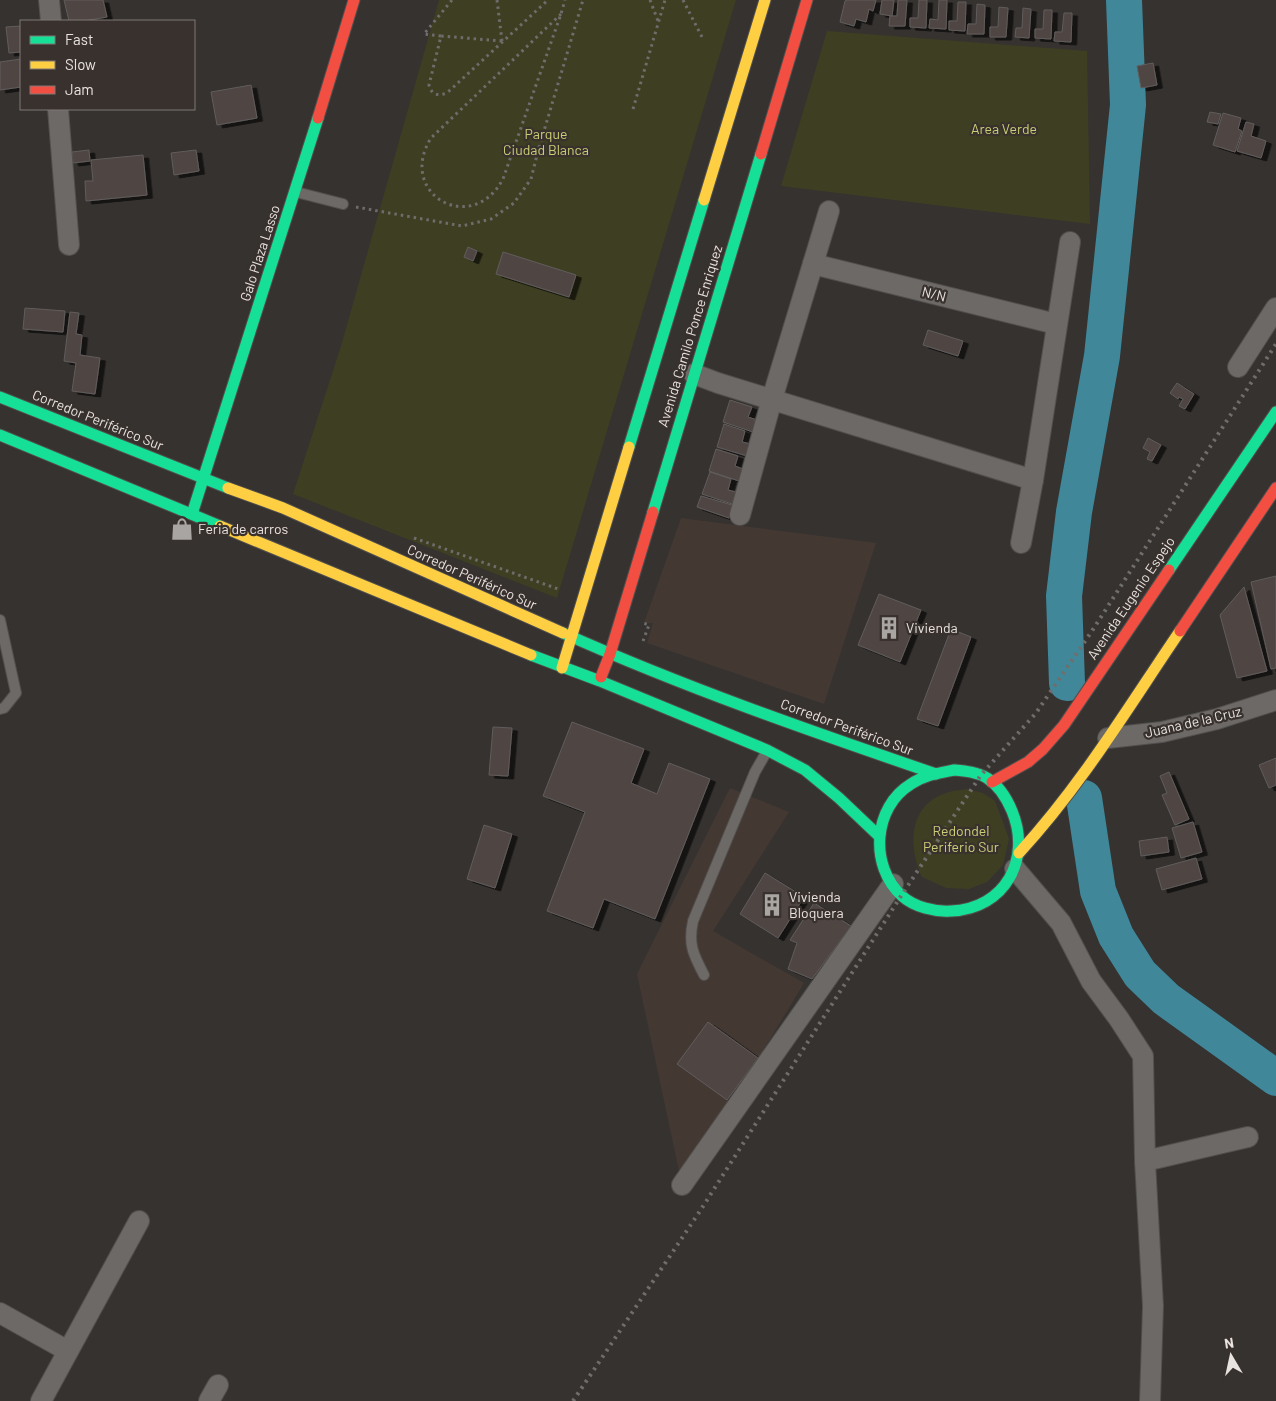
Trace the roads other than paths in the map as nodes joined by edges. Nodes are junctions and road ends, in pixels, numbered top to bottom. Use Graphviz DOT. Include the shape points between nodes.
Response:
graph roads {
  1 [pos="49,0"];
  2 [pos="354,0"];
  3 [pos="765,0"];
  4 [pos="807,0"];
  5 [pos="51,20"];
  6 [pos="58,110"];
  7 [pos="295,192"];
  8 [pos="343,204"];
  9 [pos="829,211"];
  10 [pos="1070,242"];
  11 [pos="70,244"];
  12 [pos="812,264"];
  13 [pos="1276,308"];
  14 [pos="1056,324"];
  15 [pos="1238,366"];
  16 [pos="694,374"];
  17 [pos="0,397"];
  18 [pos="772,399"];
  19 [pos="1276,412"];
  20 [pos="3,436"];
  21 [pos="0,449"];
  22 [pos="204,479"];
  23 [pos="1032,480"];
  24 [pos="1276,488"];
  25 [pos="192,514"];
  26 [pos="740,515"];
  27 [pos="1021,543"];
  28 [pos="0,620"];
  29 [pos="571,636"];
  30 [pos="610,654"];
  31 [pos="562,668"];
  32 [pos="600,681"];
  33 [pos="1276,700"];
  34 [pos="0,709"];
  35 [pos="1108,738"];
  36 [pos="767,750"];
  37 [pos="936,774"];
  38 [pos="992,782"];
  39 [pos="879,836"];
  40 [pos="1017,861"];
  41 [pos="893,884"];
  42 [pos="704,975"];
  43 [pos="1248,1137"];
  44 [pos="1144,1161"];
  45 [pos="682,1185"];
  46 [pos="139,1221"];
  47 [pos="0,1313"];
  48 [pos="68,1351"];
  49 [pos="41,1401"];
  50 [pos="1150,1401"];
  1 -- 5 [label="street"];
  2 -- 7 [label="main road, Galo Plaza Lasso"];
  3 -- 29 [label="main road, Avenida Camilo Ponce Enriquez" via="631,457"];
  4 -- 16 [label="main road, Avenida Camilo Ponce Enriquez"];
  6 -- 11 [label="street"];
  7 -- 8 [label="lane"];
  7 -- 22 [label="main road, Galo Plaza Lasso"];
  9 -- 12 [label="street"];
  10 -- 14 [label="street"];
  12 -- 14 [label="street, N/N"];
  12 -- 18 [label="street"];
  13 -- 15 [label="street"];
  14 -- 23 [label="street"];
  16 -- 18 [label="street"];
  16 -- 30 [label="main road, Avenida Camilo Ponce Enriquez" via="662,467"];
  17 -- 22 [label="main road, Corredor Periférico Sur"];
  18 -- 23 [label="street"];
  18 -- 26 [label="street"];
  19 -- 38 [label="main road, Avenida Eugenio Espejo" via="1064,725 1028,762"];
  20 -- 21 [label="lane"];
  20 -- 25 [label="main road"];
  22 -- 25 [label="main road, Galo Plaza Lasso"];
  22 -- 29 [label="main road, Corredor Periférico Sur" via="283,508"];
  23 -- 27 [label="street"];
  24 -- 35 [label="main road"];
  25 -- 31 [label="main road"];
  28 -- 34 [label="lane" via="16,693"];
  29 -- 30 [label="main road, Corredor Periférico Sur"];
  29 -- 31 [label="main road, Avenida Camilo Ponce Enriquez"];
  30 -- 32 [label="main road, Avenida Camilo Ponce Enriquez"];
  30 -- 37 [label="main road, Corredor Periférico Sur" via="816,733"];
  31 -- 32 [label="main road"];
  32 -- 36 [label="main road"];
  33 -- 35 [label="street, Juana de la Cruz" via="1218,719 1162,732"];
  35 -- 40 [label="main road"];
  36 -- 39 [label="main road" via="805,770"];
  36 -- 42 [label="lane" via="693,921 690,936 692,952"];
  37 -- 38 [label="main road" via="954,770 980,775"];
  37 -- 39 [label="main road" via="907,786 896,796 885,815"];
  38 -- 40 [label="main road" via="1002,792 1016,819 1019,836"];
  39 -- 41 [label="main road" via="883,865"];
  40 -- 41 [label="main road" via="1007,883 996,895 968,910 936,912 921,907 901,896"];
  40 -- 44 [label="street" via="1062,923 1091,981 1143,1056"];
  41 -- 45 [label="street"];
  43 -- 44 [label="street"];
  44 -- 50 [label="street" via="1153,1306"];
  46 -- 48 [label="street"];
  47 -- 48 [label="street"];
  48 -- 49 [label="street"];
}
